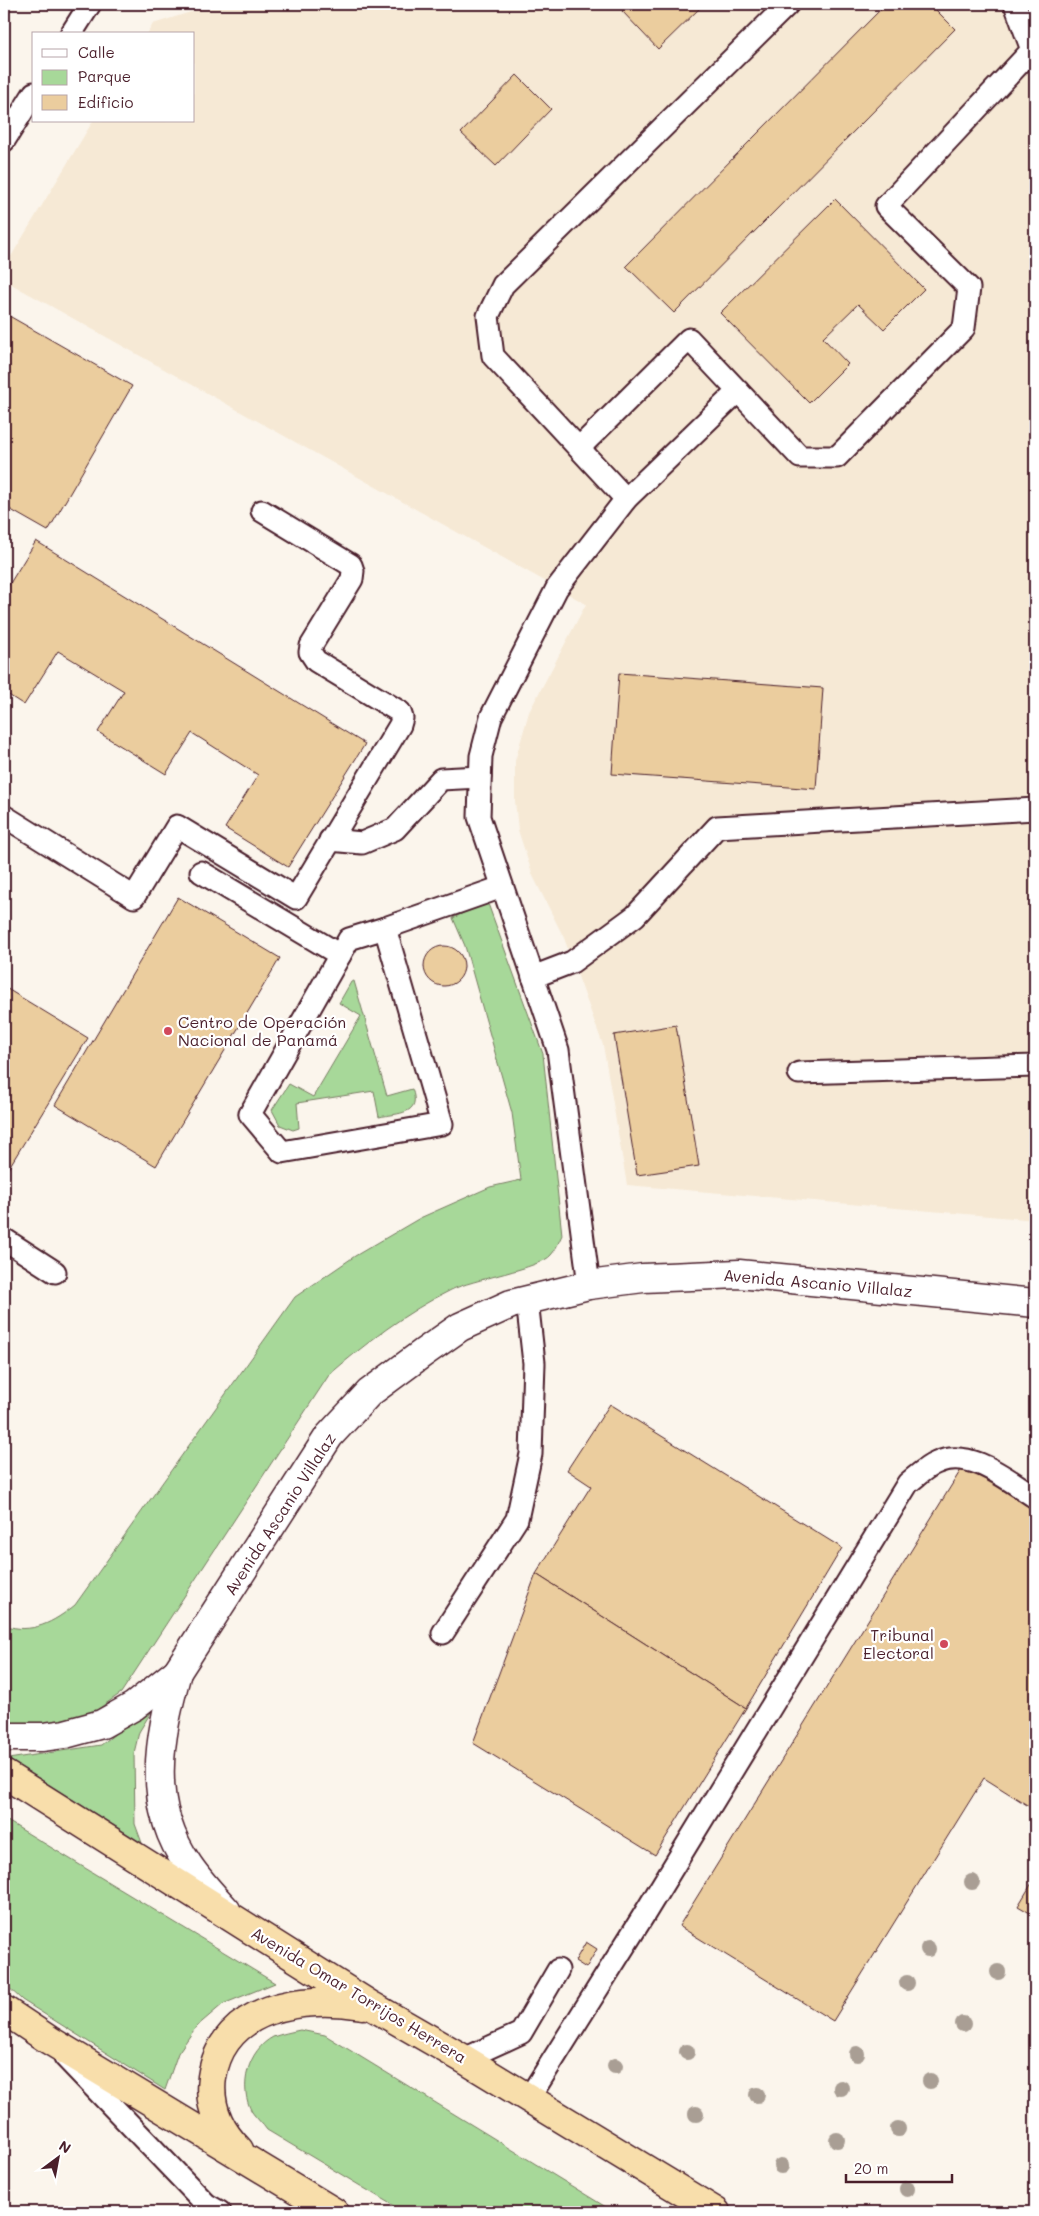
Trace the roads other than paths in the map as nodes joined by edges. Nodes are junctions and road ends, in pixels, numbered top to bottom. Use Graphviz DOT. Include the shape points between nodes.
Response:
graph roads {
  1 [pos="90,4"];
  2 [pos="788,4"];
  3 [pos="1016,4"];
  4 [pos="72,32"];
  5 [pos="32,96"];
  6 [pos="4,141"];
  7 [pos="738,391"];
  8 [pos="579,448"];
  9 [pos="626,499"];
  10 [pos="262,511"];
  11 [pos="480,777"];
  12 [pos="1035,809"];
  13 [pos="4,816"];
  14 [pos="330,840"];
  15 [pos="201,872"];
  16 [pos="502,888"];
  17 [pos="386,928"];
  18 [pos="340,955"];
  19 [pos="533,977"];
  20 [pos="1035,1066"];
  21 [pos="799,1073"];
  22 [pos="4,1239"];
  23 [pos="54,1272"];
  24 [pos="589,1285"];
  25 [pos="527,1300"];
  26 [pos="1035,1303"];
  27 [pos="1035,1497"];
  28 [pos="443,1632"];
  29 [pos="177,1672"];
  30 [pos="4,1737"];
  31 [pos="4,1774"];
  32 [pos="233,1918"];
  33 [pos="558,1970"];
  34 [pos="372,2006"];
  35 [pos="4,2010"];
  36 [pos="49,2040"];
  37 [pos="464,2059"];
  38 [pos="528,2098"];
  39 [pos="254,2164"];
  40 [pos="220,2212"];
  41 [pos="334,2212"];
  42 [pos="716,2212"];
  1 -- 4 [label="lane"];
  2 -- 8 [label="lane" via="503,285 488,316 492,356"];
  3 -- 7 [label="lane" via="1032,50 886,206 969,288 964,328 837,457 800,457"];
  5 -- 6 [label="lane"];
  7 -- 8 [label="lane" via="689,339"];
  7 -- 9 [label="lane"];
  8 -- 9 [label="lane"];
  9 -- 11 [label="lane" via="557,588 491,717 481,756"];
  10 -- 14 [label="lane" via="351,565 352,579 310,652 316,661 400,712 402,718"];
  11 -- 14 [label="lane" via="440,779 395,830 362,843"];
  11 -- 16 [label="lane" via="479,817"];
  12 -- 19 [label="lane" via="717,827 635,916 572,962"];
  13 -- 14 [label="lane" via="134,897 177,826 296,898"];
  15 -- 18 [label="lane"];
  16 -- 17 [label="lane"];
  16 -- 19 [label="lane"];
  17 -- 18 [label="lane" via="349,939"];
  17 -- 18 [label="lane" via="442,1124 282,1152 250,1114"];
  19 -- 24 [label="lane" via="558,1050"];
  20 -- 21 [label="lane"];
  22 -- 23 [label="lane"];
  24 -- 25 [label="main road, Avenida Ascanio Villalaz"];
  24 -- 26 [label="main road, Avenida Ascanio Villalaz" via="643,1278 739,1274"];
  25 -- 28 [label="lane" via="534,1363 531,1454 517,1519"];
  25 -- 29 [label="main road, Avenida Ascanio Villalaz" via="460,1327 370,1393 329,1436"];
  27 -- 38 [label="lane" via="986,1467 959,1458 937,1462 908,1483 648,1910"];
  29 -- 30 [label="main road, Avenida Ascanio Villalaz" via="134,1706 102,1724 58,1735"];
  29 -- 32 [label="main road, Avenida Ascanio Villalaz" via="161,1744 160,1798 170,1830 188,1865"];
  31 -- 32 [label="highway, Avenida Omar Torrijos Herrera"];
  32 -- 34 [label="highway, Avenida Omar Torrijos Herrera"];
  33 -- 37 [label="lane" via="521,2033"];
  34 -- 37 [label="highway, Avenida Omar Torrijos Herrera"];
  34 -- 39 [label="highway" via="336,2000 296,2003 245,2022 221,2048 214,2067 212,2104 230,2141"];
  35 -- 36 [label="highway"];
  36 -- 39 [label="highway"];
  36 -- 40 [label="lane" via="206,2204"];
  37 -- 38 [label="highway, Avenida Omar Torrijos Herrera"];
  38 -- 42 [label="highway, Avenida Omar Torrijos Herrera"];
  39 -- 41 [label="highway"];
}
